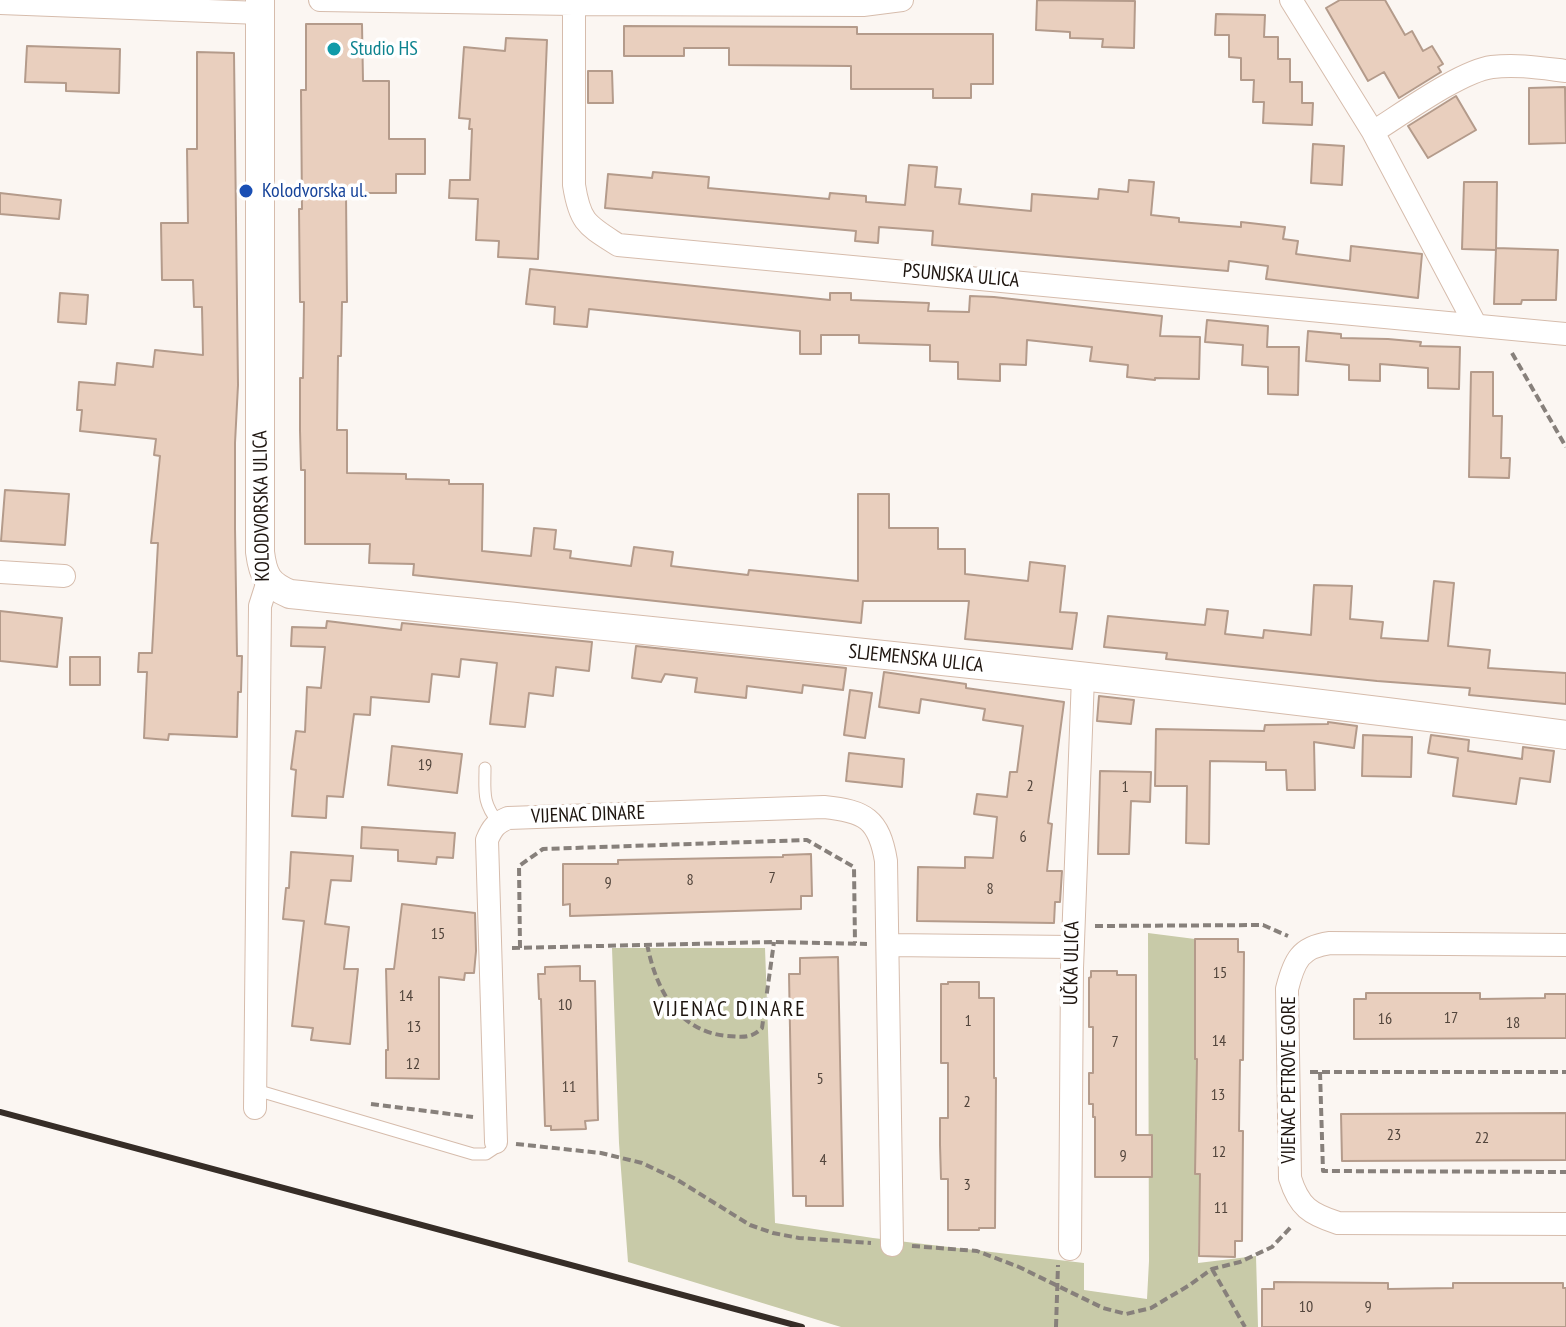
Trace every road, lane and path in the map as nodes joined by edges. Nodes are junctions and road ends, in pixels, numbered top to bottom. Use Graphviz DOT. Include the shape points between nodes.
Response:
graph roads {
  1 [pos="320,0"];
  2 [pos="902,0"];
  3 [pos="1291,0"];
  4 [pos="574,2"];
  5 [pos="0,3"];
  6 [pos="260,7"];
  7 [pos="1566,71"];
  8 [pos="1373,132"];
  9 [pos="1486,325"];
  10 [pos="1566,334"];
  11 [pos="1566,447"];
  12 [pos="0,572"];
  13 [pos="64,576"];
  14 [pos="268,581"];
  15 [pos="1083,677"];
  16 [pos="1566,735"];
  17 [pos="485,768"];
  18 [pos="498,822"];
  19 [pos="1072,937"];
  20 [pos="774,942"];
  21 [pos="855,943"];
  22 [pos="647,944"];
  23 [pos="888,945"];
  24 [pos="1566,945"];
  25 [pos="1313,946"];
  26 [pos="520,948"];
  27 [pos="489,949"];
  28 [pos="1288,1072"];
  29 [pos="1320,1072"];
  30 [pos="1566,1072"];
  31 [pos="256,1099"];
  32 [pos="363,1102"];
  33 [pos="496,1131"];
  34 [pos="1566,1172"];
  35 [pos="1566,1224"];
  36 [pos="892,1245"];
  37 [pos="1070,1249"];
  38 [pos="1212,1269"];
  39 [pos="1056,1327"];
  40 [pos="1245,1327"];
  1 -- 4 [label="street"];
  2 -- 4 [label="street" via="863,5"];
  3 -- 8 [label="street"];
  4 -- 9 [label="street, PSUNJSKA ULICA" via="577,207 589,227 618,245"];
  5 -- 6 [label="street"];
  6 -- 14 [label="street, KOLODVORSKA ULICA" via="260,552"];
  7 -- 8 [label="street" via="1488,67"];
  8 -- 9 [label="street"];
  9 -- 10 [label="street, PSUNJSKA ULICA"];
  9 -- 11 [label="path"];
  12 -- 13 [label="street"];
  14 -- 15 [label="street, SLJEMENSKA ULICA" via="290,594"];
  14 -- 31 [label="street, KOLODVORSKA ULICA" via="260,606"];
  15 -- 16 [label="street, SLJEMENSKA ULICA"];
  15 -- 19 [label="street, UČKA ULICA"];
  17 -- 18 [label="lane" via="485,801"];
  18 -- 23 [label="street, VIJENAC DINARE" via="845,809 862,815 883,842"];
  18 -- 27 [label="street" via="487,840"];
  19 -- 23 [label="street"];
  19 -- 25 [label="path" via="1263,925"];
  19 -- 37 [label="street, UČKA ULICA"];
  20 -- 21 [label="path"];
  20 -- 22 [label="path"];
  20 -- 22 [label="path" via="762,1028 747,1038 713,1034 682,1018 663,993"];
  21 -- 23 [label="path"];
  21 -- 26 [label="path" via="854,867 807,840 543,849 519,866"];
  22 -- 26 [label="path"];
  23 -- 36 [label="street, VIJENAC DINARE"];
  24 -- 25 [label="street"];
  25 -- 28 [label="street, VIJENAC PETROVE GORE" via="1301,955 1287,989"];
  26 -- 27 [label="path"];
  27 -- 33 [label="street"];
  28 -- 29 [label="path"];
  28 -- 35 [label="street, VIJENAC PETROVE GORE" via="1290,1178 1294,1192 1316,1216 1338,1223"];
  29 -- 30 [label="path"];
  29 -- 34 [label="path" via="1323,1171"];
  31 -- 33 [label="lane" via="473,1154 495,1148"];
  32 -- 33 [label="path"];
  37 -- 39 [label="path" via="1058,1253"];
  38 -- 40 [label="path"];
}
